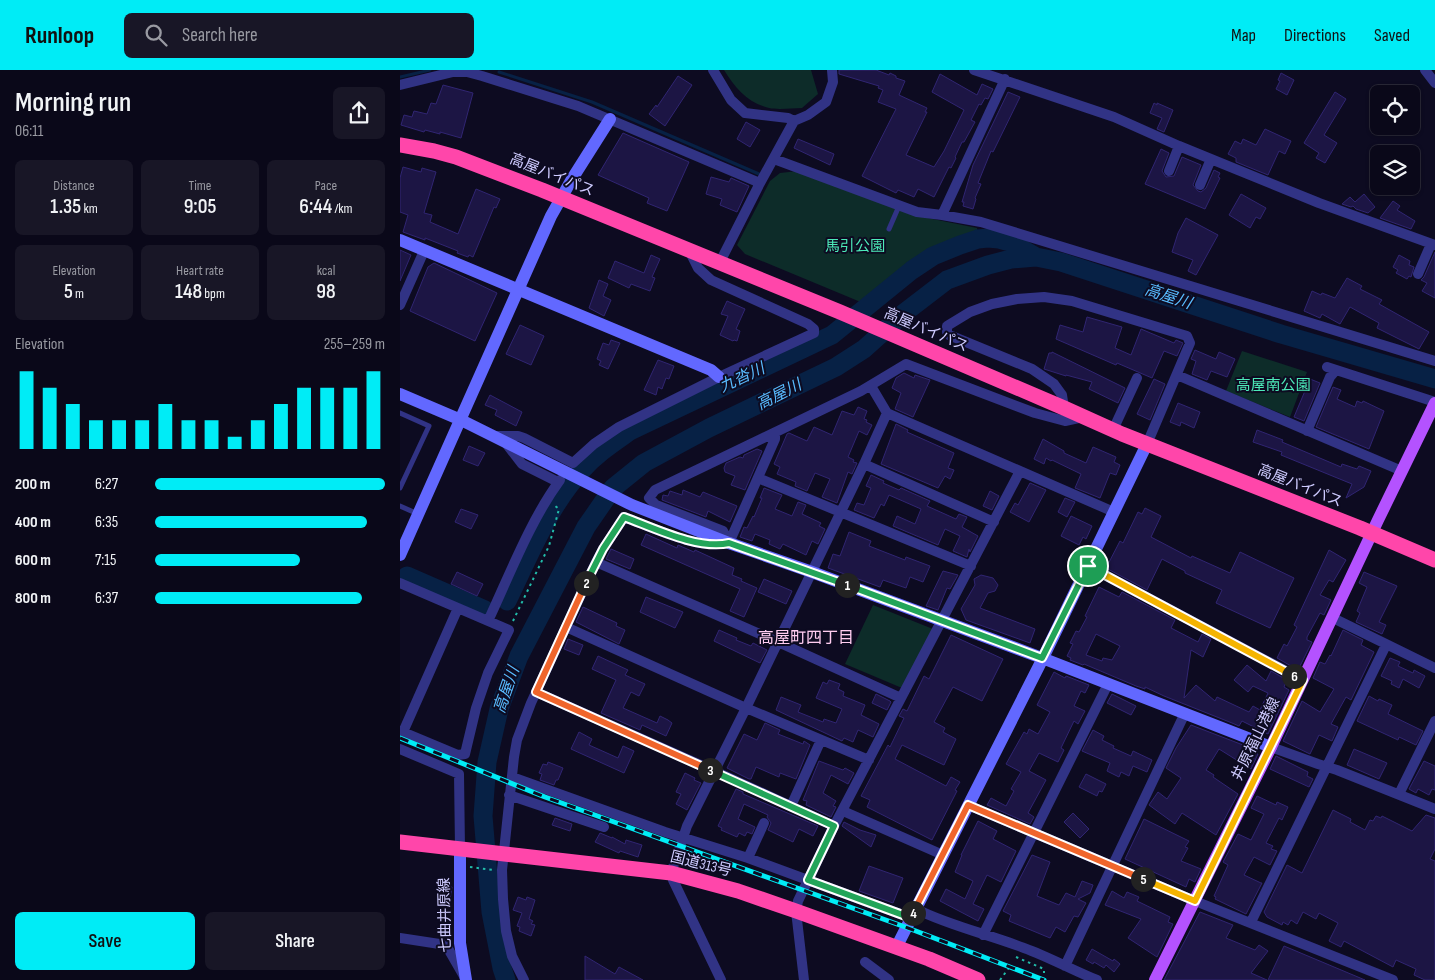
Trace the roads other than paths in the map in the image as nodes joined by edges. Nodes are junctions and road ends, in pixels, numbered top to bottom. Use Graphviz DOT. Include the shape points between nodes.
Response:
graph roads {
  1 [pos="713,70"];
  2 [pos="832,70"];
  3 [pos="974,70"];
  4 [pos="1425,70"];
  5 [pos="492,75"];
  6 [pos="1005,79"];
  7 [pos="1435,83"];
  8 [pos="400,85"];
  9 [pos="610,119"];
  10 [pos="794,121"];
  11 [pos="400,146"];
  12 [pos="1179,146"];
  13 [pos="774,159"];
  14 [pos="1212,159"];
  15 [pos="1169,171"];
  16 [pos="760,183"];
  17 [pos="1200,184"];
  18 [pos="561,198"];
  19 [pos="899,206"];
  20 [pos="942,215"];
  21 [pos="889,230"];
  22 [pos="400,240"];
  23 [pos="1433,244"];
  24 [pos="688,249"];
  25 [pos="424,251"];
  26 [pos="720,262"];
  27 [pos="1418,274"];
  28 [pos="519,290"];
  29 [pos="400,305"];
  30 [pos="1435,361"];
  31 [pos="1176,375"];
  32 [pos="719,377"];
  33 [pos="1137,378"];
  34 [pos="871,386"];
  35 [pos="401,398"];
  36 [pos="1435,402"];
  37 [pos="1064,408"];
  38 [pos="887,413"];
  39 [pos="401,416"];
  40 [pos="1084,417"];
  41 [pos="461,420"];
  42 [pos="1113,430"];
  43 [pos="1307,430"];
  44 [pos="775,433"];
  45 [pos="492,436"];
  46 [pos="1146,444"];
  47 [pos="864,464"];
  48 [pos="1020,471"];
  49 [pos="1402,471"];
  50 [pos="566,473"];
  51 [pos="758,478"];
  52 [pos="400,488"];
  53 [pos="400,506"];
  54 [pos="840,512"];
  55 [pos="1114,512"];
  56 [pos="418,514"];
  57 [pos="994,522"];
  58 [pos="1371,533"];
  59 [pos="729,543"];
  60 [pos="400,555"];
  61 [pos="1435,560"];
  62 [pos="596,562"];
  63 [pos="971,566"];
  64 [pos="1088,566"];
  65 [pos="812,572"];
  66 [pos="400,583"];
  67 [pos="458,608"];
  68 [pos="1333,618"];
  69 [pos="488,621"];
  70 [pos="942,621"];
  71 [pos="566,628"];
  72 [pos="778,642"];
  73 [pos="1386,645"];
  74 [pos="1042,658"];
  75 [pos="1435,668"];
  76 [pos="1303,680"];
  77 [pos="1108,684"];
  78 [pos="536,692"];
  79 [pos="901,698"];
  80 [pos="746,708"];
  81 [pos="1185,713"];
  82 [pos="1435,721"];
  83 [pos="402,731"];
  84 [pos="821,740"];
  85 [pos="1271,746"];
  86 [pos="400,749"];
  87 [pos="458,755"];
  88 [pos="869,760"];
  89 [pos="1326,767"];
  90 [pos="449,770"];
  91 [pos="714,771"];
  92 [pos="512,777"];
  93 [pos="1399,794"];
  94 [pos="509,795"];
  95 [pos="968,805"];
  96 [pos="791,806"];
  97 [pos="1435,809"];
  98 [pos="843,811"];
  99 [pos="764,823"];
  100 [pos="834,826"];
  101 [pos="604,827"];
  102 [pos="1033,834"];
  103 [pos="684,836"];
  104 [pos="400,842"];
  105 [pos="464,849"];
  106 [pos="503,853"];
  107 [pos="943,856"];
  108 [pos="748,858"];
  109 [pos="1113,866"];
  110 [pos="671,873"];
  111 [pos="808,880"];
  112 [pos="1195,901"];
  113 [pos="796,910"];
  114 [pos="913,914"];
  115 [pos="1251,922"];
  116 [pos="983,935"];
  117 [pos="400,938"];
  118 [pos="897,946"];
  119 [pos="865,962"];
  120 [pos="1065,966"];
  121 [pos="466,979"];
  122 [pos="973,979"];
  123 [pos="524,980"];
  124 [pos="721,980"];
  125 [pos="804,980"];
  126 [pos="889,980"];
  127 [pos="1097,980"];
  128 [pos="1155,980"];
  129 [pos="1393,980"];
  1 -- 10 [label="street" via="731,100 745,113"];
  2 -- 10 [label="street" via="833,82 826,102"];
  3 -- 6 [label="street"];
  4 -- 7 [label="street"];
  5 -- 8 [label="street" via="453,72"];
  5 -- 9 [label="street"];
  6 -- 12 [label="street" via="1114,117"];
  6 -- 20 [label="street"];
  9 -- 16 [label="street"];
  9 -- 18 [label="street"];
  10 -- 13 [label="street"];
  11 -- 18 [label="highway, 高屋バイパス" via="456,157"];
  12 -- 14 [label="street"];
  12 -- 15 [label="street"];
  13 -- 16 [label="street"];
  13 -- 19 [label="street"];
  14 -- 17 [label="street"];
  14 -- 23 [label="street" via="1319,203"];
  16 -- 26 [label="street"];
  18 -- 24 [label="highway, 高屋バイパス"];
  18 -- 28 [label="street"];
  19 -- 20 [label="street"];
  19 -- 21 [label="lane"];
  20 -- 30 [label="street" via="981,222"];
  22 -- 25 [label="street"];
  23 -- 27 [label="street"];
  24 -- 26 [label="highway, 高屋バイパス"];
  24 -- 32 [label="street" via="698,268 711,280 814,329 809,336"];
  25 -- 28 [label="street"];
  25 -- 29 [label="street"];
  26 -- 37 [label="highway, 高屋バイパス"];
  28 -- 32 [label="street" via="712,370"];
  28 -- 41 [label="street"];
  31 -- 37 [label="street" via="1190,343 1188,336 1072,301 1044,297 1017,299 970,312 947,326 949,335 1032,370 1054,384 1062,395"];
  31 -- 43 [label="street"];
  31 -- 46 [label="street"];
  32 -- 50 [label="street" via="619,427 594,444"];
  33 -- 42 [label="street"];
  34 -- 38 [label="street"];
  34 -- 40 [label="street" via="906,364 1035,413 1065,421"];
  34 -- 44 [label="street"];
  35 -- 41 [label="street"];
  36 -- 43 [label="street" via="1331,369"];
  36 -- 49 [label="main road, 井原福山港線"];
  37 -- 40 [label="highway, 高屋バイパス"];
  38 -- 47 [label="street"];
  38 -- 48 [label="street"];
  39 -- 52 [label="lane" via="429,426"];
  40 -- 42 [label="highway, 高屋バイパス"];
  41 -- 45 [label="street"];
  41 -- 56 [label="street"];
  42 -- 46 [label="highway, 高屋バイパス"];
  43 -- 49 [label="street"];
  44 -- 51 [label="street"];
  44 -- 59 [label="street" via="655,490 649,498 656,505 723,531"];
  45 -- 50 [label="street"];
  45 -- 50 [label="street" via="524,438"];
  46 -- 55 [label="street"];
  46 -- 58 [label="highway, 高屋バイパス"];
  47 -- 54 [label="street"];
  47 -- 57 [label="street"];
  48 -- 55 [label="street"];
  48 -- 57 [label="street"];
  49 -- 58 [label="main road, 井原福山港線"];
  50 -- 59 [label="street" via="632,505"];
  50 -- 69 [label="street" via="546,500"];
  51 -- 54 [label="street"];
  51 -- 59 [label="street"];
  53 -- 56 [label="lane"];
  54 -- 63 [label="street"];
  54 -- 65 [label="street"];
  55 -- 64 [label="street"];
  56 -- 60 [label="street"];
  57 -- 63 [label="street"];
  58 -- 61 [label="highway, 高屋バイパス"];
  58 -- 68 [label="main road, 井原福山港線"];
  59 -- 62 [label="street" via="699,544 624,517"];
  59 -- 65 [label="street"];
  62 -- 71 [label="street"];
  62 -- 72 [label="street"];
  63 -- 70 [label="street"];
  64 -- 74 [label="street"];
  64 -- 76 [label="street"];
  65 -- 70 [label="street"];
  65 -- 72 [label="street"];
  66 -- 67 [label="street"];
  67 -- 69 [label="street"];
  67 -- 83 [label="street"];
  68 -- 73 [label="street"];
  68 -- 76 [label="main road, 井原福山港線"];
  69 -- 87 [label="street" via="509,630 488,673 465,754"];
  70 -- 74 [label="street"];
  70 -- 79 [label="street"];
  71 -- 78 [label="street"];
  71 -- 80 [label="street"];
  72 -- 79 [label="street"];
  72 -- 80 [label="street"];
  73 -- 75 [label="street"];
  73 -- 89 [label="street"];
  74 -- 77 [label="street"];
  74 -- 95 [label="street"];
  76 -- 85 [label="main road, 井原福山港線"];
  77 -- 81 [label="street"];
  77 -- 102 [label="street"];
  78 -- 91 [label="street"];
  78 -- 92 [label="street" via="517,740"];
  79 -- 88 [label="street"];
  80 -- 84 [label="street"];
  80 -- 91 [label="street"];
  81 -- 85 [label="street"];
  81 -- 109 [label="street"];
  82 -- 93 [label="street"];
  83 -- 87 [label="street"];
  84 -- 88 [label="street"];
  84 -- 96 [label="street"];
  85 -- 89 [label="street"];
  85 -- 112 [label="main road, 井原福山港線"];
  86 -- 90 [label="street"];
  87 -- 90 [label="street"];
  88 -- 98 [label="street"];
  89 -- 93 [label="street"];
  89 -- 115 [label="street"];
  90 -- 105 [label="street" via="459,774"];
  91 -- 96 [label="street"];
  91 -- 103 [label="street"];
  92 -- 94 [label="street"];
  92 -- 103 [label="street"];
  93 -- 97 [label="street"];
  94 -- 101 [label="street"];
  94 -- 106 [label="street"];
  95 -- 102 [label="street"];
  95 -- 107 [label="street"];
  96 -- 100 [label="street"];
  98 -- 100 [label="street"];
  98 -- 107 [label="street"];
  99 -- 108 [label="street"];
  100 -- 111 [label="street"];
  102 -- 109 [label="street"];
  102 -- 116 [label="street"];
  103 -- 108 [label="street"];
  103 -- 110 [label="street"];
  104 -- 105 [label="highway, 国道313号"];
  105 -- 106 [label="highway, 国道313号"];
  105 -- 121 [label="street, 七曲井原線" via="460,943"];
  106 -- 110 [label="highway, 国道313号"];
  106 -- 123 [label="street" via="506,931 512,956"];
  107 -- 114 [label="street"];
  108 -- 111 [label="street"];
  109 -- 112 [label="street"];
  109 -- 120 [label="street"];
  110 -- 113 [label="highway, 国道313号"];
  110 -- 124 [label="street"];
  111 -- 113 [label="street"];
  111 -- 114 [label="street"];
  112 -- 115 [label="street"];
  112 -- 128 [label="main road, 井原福山港線"];
  113 -- 118 [label="highway, 国道313号"];
  113 -- 125 [label="street"];
  114 -- 116 [label="street"];
  114 -- 118 [label="street"];
  115 -- 129 [label="street"];
  116 -- 120 [label="street" via="1046,956"];
  117 -- 121 [label="street" via="446,945"];
  118 -- 122 [label="highway, 国道313号"];
  119 -- 126 [label="street"];
  120 -- 127 [label="street"];
}
